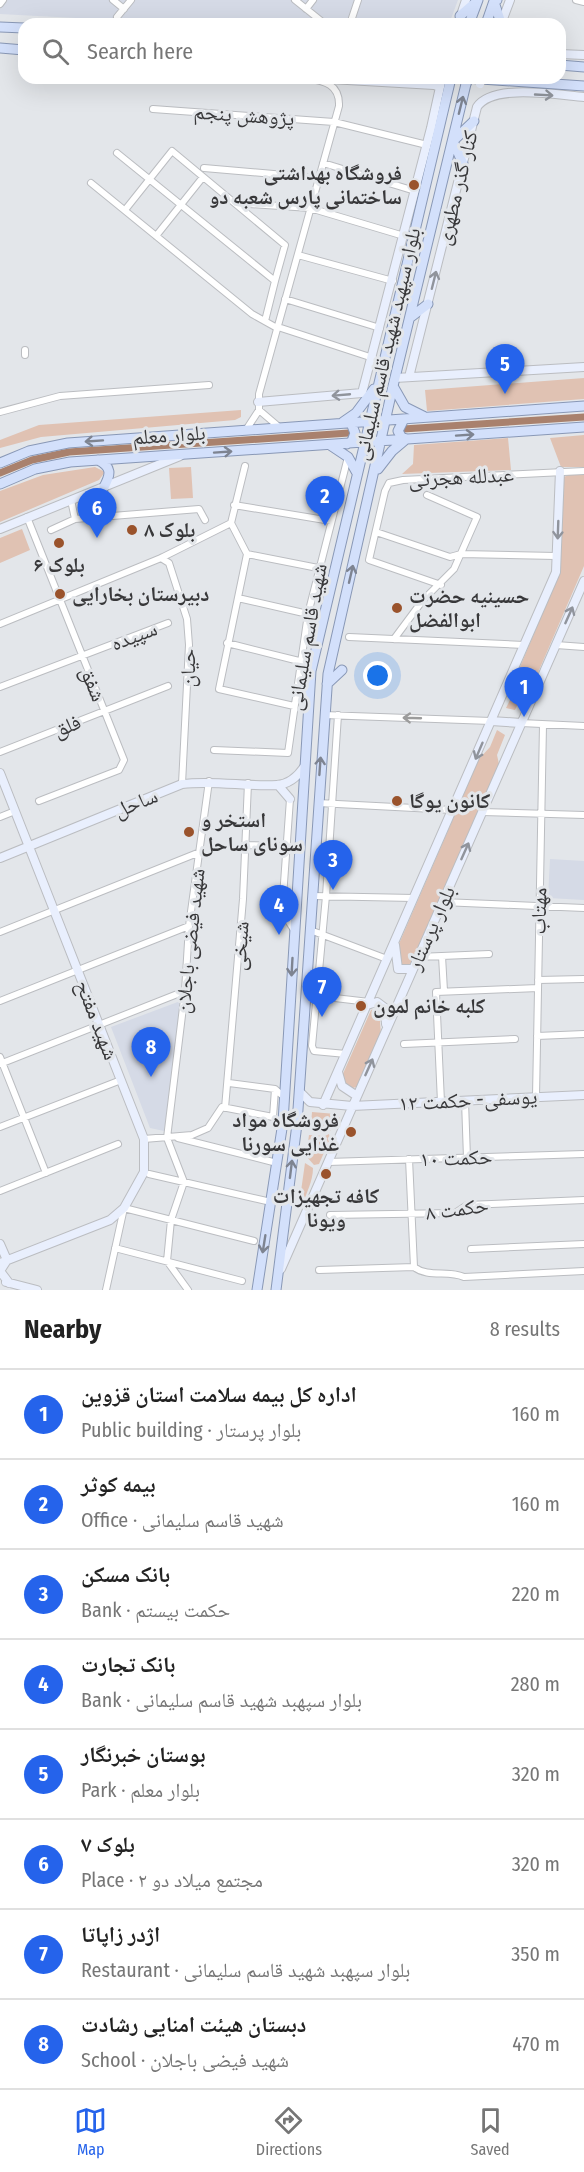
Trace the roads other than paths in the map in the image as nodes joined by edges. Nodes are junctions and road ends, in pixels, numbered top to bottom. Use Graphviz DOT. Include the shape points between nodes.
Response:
graph roads {
  1 [pos="3,0"];
  2 [pos="113,0"];
  3 [pos="131,0"];
  4 [pos="295,0"];
  5 [pos="313,0"];
  6 [pos="358,0"];
  7 [pos="466,0"];
  8 [pos="478,0"];
  9 [pos="510,0"];
  10 [pos="576,0"];
  11 [pos="495,1"];
  12 [pos="584,2"];
  13 [pos="0,4"];
  14 [pos="124,9"];
  15 [pos="306,9"];
  16 [pos="117,17"];
  17 [pos="317,18"];
  18 [pos="352,18"];
  19 [pos="460,18"];
  20 [pos="461,18"];
  21 [pos="471,18"];
  22 [pos="488,18"];
  23 [pos="499,18"];
  24 [pos="503,18"];
  25 [pos="0,27"];
  26 [pos="18,28"];
  27 [pos="0,48"];
  28 [pos="18,50"];
  29 [pos="566,54"];
  30 [pos="584,55"];
  31 [pos="566,66"];
  32 [pos="584,67"];
  33 [pos="328,84"];
  34 [pos="417,84"];
  35 [pos="438,84"];
  36 [pos="444,84"];
  37 [pos="445,84"];
  38 [pos="466,84"];
  39 [pos="481,84"];
  40 [pos="545,84"];
  41 [pos="584,86"];
  42 [pos="504,92"];
  43 [pos="584,97"];
  44 [pos="153,109"];
  45 [pos="474,121"];
  46 [pos="334,122"];
  47 [pos="431,128"];
  48 [pos="453,141"];
  49 [pos="427,145"];
  50 [pos="117,153"];
  51 [pos="432,154"];
  52 [pos="323,163"];
  53 [pos="463,164"];
  54 [pos="204,168"];
  55 [pos="203,177"];
  56 [pos="319,178"];
  57 [pos="149,179"];
  58 [pos="91,183"];
  59 [pos="415,191"];
  60 [pos="249,204"];
  61 [pos="182,205"];
  62 [pos="310,208"];
  63 [pos="125,210"];
  64 [pos="156,236"];
  65 [pos="404,236"];
  66 [pos="298,255"];
  67 [pos="275,281"];
  68 [pos="393,281"];
  69 [pos="285,299"];
  70 [pos="428,304"];
  71 [pos="411,317"];
  72 [pos="266,321"];
  73 [pos="278,327"];
  74 [pos="380,328"];
  75 [pos="383,338"];
  76 [pos="373,358"];
  77 [pos="584,367"];
  78 [pos="409,377"];
  79 [pos="394,382"];
  80 [pos="378,383"];
  81 [pos="209,386"];
  82 [pos="258,406"];
  83 [pos="584,406"];
  84 [pos="0,412"];
  85 [pos="426,417"];
  86 [pos="404,419"];
  87 [pos="386,420"];
  88 [pos="369,421"];
  89 [pos="346,423"];
  90 [pos="279,427"];
  91 [pos="584,427"];
  92 [pos="246,430"];
  93 [pos="406,440"];
  94 [pos="381,441"];
  95 [pos="364,443"];
  96 [pos="347,444"];
  97 [pos="330,445"];
  98 [pos="184,454"];
  99 [pos="348,457"];
  100 [pos="98,460"];
  101 [pos="0,463"];
  102 [pos="245,466"];
  103 [pos="560,471"];
  104 [pos="584,471"];
  105 [pos="357,473"];
  106 [pos="375,474"];
  107 [pos="0,484"];
  108 [pos="104,487"];
  109 [pos="427,495"];
  110 [pos="71,500"];
  111 [pos="234,505"];
  112 [pos="27,518"];
  113 [pos="75,519"];
  114 [pos="205,520"];
  115 [pos="331,521"];
  116 [pos="231,523"];
  117 [pos="0,529"];
  118 [pos="51,530"];
  119 [pos="376,532"];
  120 [pos="247,554"];
  121 [pos="461,554"];
  122 [pos="556,556"];
  123 [pos="161,558"];
  124 [pos="318,568"];
  125 [pos="584,581"];
  126 [pos="441,585"];
  127 [pos="238,598"];
  128 [pos="60,599"];
  129 [pos="308,614"];
  130 [pos="168,623"];
  131 [pos="0,624"];
  132 [pos="349,637"];
  133 [pos="394,639"];
  134 [pos="227,643"];
  135 [pos="524,645"];
  136 [pos="556,645"];
  137 [pos="584,646"];
  138 [pos="82,656"];
  139 [pos="299,661"];
  140 [pos="342,670"];
  141 [pos="327,684"];
  142 [pos="168,686"];
  143 [pos="0,687"];
  144 [pos="294,706"];
  145 [pos="104,711"];
  146 [pos="323,715"];
  147 [pos="338,715"];
  148 [pos="491,721"];
  149 [pos="521,723"];
  150 [pos="543,725"];
  151 [pos="584,726"];
  152 [pos="291,741"];
  153 [pos="306,742"];
  154 [pos="214,750"];
  155 [pos="0,753"];
  156 [pos="304,767"];
  157 [pos="0,773"];
  158 [pos="209,781"];
  159 [pos="248,783"];
  160 [pos="182,784"];
  161 [pos="278,785"];
  162 [pos="290,799"];
  163 [pos="39,801"];
  164 [pos="318,803"];
  165 [pos="332,804"];
  166 [pos="453,810"];
  167 [pos="15,811"];
  168 [pos="482,812"];
  169 [pos="541,813"];
  170 [pos="584,815"];
  171 [pos="0,817"];
  172 [pos="247,845"];
  173 [pos="278,846"];
  174 [pos="29,847"];
  175 [pos="200,852"];
  176 [pos="0,858"];
  177 [pos="312,896"];
  178 [pos="326,896"];
  179 [pos="414,898"];
  180 [pos="442,902"];
  181 [pos="540,905"];
  182 [pos="584,908"];
  183 [pos="54,911"];
  184 [pos="189,926"];
  185 [pos="294,930"];
  186 [pos="310,930"];
  187 [pos="0,932"];
  188 [pos="323,935"];
  189 [pos="395,942"];
  190 [pos="489,954"];
  191 [pos="442,956"];
  192 [pos="418,957"];
  193 [pos="387,959"];
  194 [pos="413,969"];
  195 [pos="78,970"];
  196 [pos="584,979"];
  197 [pos="538,980"];
  198 [pos="538,988"];
  199 [pos="185,991"];
  200 [pos="444,991"];
  201 [pos="318,996"];
  202 [pos="0,1001"];
  203 [pos="368,1003"];
  204 [pos="99,1025"];
  205 [pos="386,1031"];
  206 [pos="584,1034"];
  207 [pos="537,1036"];
  208 [pos="516,1039"];
  209 [pos="437,1042"];
  210 [pos="404,1044"];
  211 [pos="346,1054"];
  212 [pos="1,1061"];
  213 [pos="338,1072"];
  214 [pos="121,1080"];
  215 [pos="229,1083"];
  216 [pos="276,1089"];
  217 [pos="300,1092"];
  218 [pos="584,1095"];
  219 [pos="357,1096"];
  220 [pos="285,1097"];
  221 [pos="536,1097"];
  222 [pos="465,1101"];
  223 [pos="441,1102"];
  224 [pos="323,1105"];
  225 [pos="352,1106"];
  226 [pos="225,1108"];
  227 [pos="24,1118"];
  228 [pos="0,1127"];
  229 [pos="170,1137"];
  230 [pos="144,1139"];
  231 [pos="118,1144"];
  232 [pos="584,1154"];
  233 [pos="467,1158"];
  234 [pos="409,1159"];
  235 [pos="328,1162"];
  236 [pos="277,1163"];
  237 [pos="46,1173"];
  238 [pos="149,1174"];
  239 [pos="184,1182"];
  240 [pos="0,1191"];
  241 [pos="584,1200"];
  242 [pos="271,1202"];
  243 [pos="124,1208"];
  244 [pos="330,1215"];
  245 [pos="411,1215"];
  246 [pos="171,1220"];
  247 [pos="254,1241"];
  248 [pos="0,1244"];
  249 [pos="584,1244"];
  250 [pos="115,1248"];
  251 [pos="471,1248"];
  252 [pos="167,1261"];
  253 [pos="3,1262"];
  254 [pos="414,1268"];
  255 [pos="319,1270"];
  256 [pos="584,1271"];
  257 [pos="278,1275"];
  258 [pos="242,1281"];
  259 [pos="10,1284"];
  260 [pos="37,1290"];
  261 [pos="106,1290"];
  262 [pos="188,1290"];
  263 [pos="257,1290"];
  264 [pos="276,1290"];
  1 -- 13 [label="street"];
  2 -- 14 [label="street"];
  3 -- 14 [label="street"];
  4 -- 15 [label="street"];
  5 -- 15 [label="street"];
  6 -- 18 [label="street"];
  7 -- 19 [label="street"];
  8 -- 20 [label="main road"];
  8 -- 21 [label="main road"];
  9 -- 24 [label="street"];
  10 -- 12 [label="street"];
  11 -- 22 [label="main road"];
  11 -- 23 [label="main road"];
  14 -- 16 [label="street"];
  15 -- 17 [label="street"];
  25 -- 26 [label="main road"];
  27 -- 28 [label="main road"];
  29 -- 30 [label="street"];
  31 -- 32 [label="main road"];
  33 -- 46 [label="street" via="336,91 339,106"];
  34 -- 35 [label="street"];
  36 -- 47 [label="street"];
  37 -- 51 [label="main road, بلوار سپهبد شهید قاسم سلیمانی"];
  48 -- 38 [label="main road, بلوار سپهبد شهید قاسم سلیمانی, one-way"];
  39 -- 42 [label="street" via="484,91"];
  40 -- 41 [label="main road"];
  42 -- 43 [label="street, one-way"];
  42 -- 45 [label="street, کنار گذر مطهری" via="481,101"];
  44 -- 46 [label="street, پژوهش پنجم"];
  45 -- 48 [label="main road"];
  45 -- 53 [label="street, کنار گذر مطهری"];
  46 -- 49 [label="street, پژوهش پنجم"];
  46 -- 52 [label="street"];
  47 -- 49 [label="street"];
  47 -- 51 [label="main road"];
  48 -- 53 [label="main road"];
  48 -- 71 [label="main road, بلوار سپهبد شهید قاسم سلیمانی"];
  49 -- 59 [label="street"];
  50 -- 57 [label="street"];
  51 -- 75 [label="main road, بلوار سپهبد شهید قاسم سلیمانی"];
  52 -- 56 [label="street"];
  52 -- 59 [label="street"];
  70 -- 53 [label="street, کنار گذر مطهری, one-way"];
  54 -- 56 [label="street"];
  55 -- 57 [label="street" via="172,151"];
  55 -- 61 [label="street"];
  55 -- 67 [label="street" via="285,245"];
  56 -- 62 [label="street"];
  57 -- 61 [label="street"];
  57 -- 63 [label="street"];
  58 -- 63 [label="street"];
  59 -- 65 [label="street"];
  60 -- 62 [label="street"];
  61 -- 64 [label="street"];
  61 -- 67 [label="street"];
  62 -- 65 [label="street"];
  62 -- 66 [label="street"];
  63 -- 64 [label="street"];
  64 -- 72 [label="street" via="252,314"];
  65 -- 68 [label="street"];
  66 -- 68 [label="street"];
  66 -- 69 [label="street"];
  67 -- 72 [label="street"];
  68 -- 74 [label="street"];
  69 -- 73 [label="street"];
  69 -- 74 [label="street"];
  70 -- 71 [label="main road"];
  70 -- 78 [label="street, کنار گذر مطهری"];
  71 -- 79 [label="main road, بلوار سپهبد شهید قاسم سلیمانی"];
  72 -- 73 [label="street"];
  73 -- 76 [label="street"];
  73 -- 82 [label="street"];
  74 -- 75 [label="street"];
  75 -- 76 [label="street"];
  75 -- 80 [label="main road, بلوار سپهبد شهید قاسم سلیمانی"];
  76 -- 82 [label="street, one-way" via="362,393"];
  77 -- 78 [label="street"];
  78 -- 79 [label="street"];
  79 -- 85 [label="main road" via="405,407"];
  79 -- 87 [label="main road, بلوار سپهبد شهید قاسم سلیمانی"];
  80 -- 88 [label="main road, بلوار سپهبد شهید قاسم سلیمانی"];
  80 -- 89 [label="main road"];
  81 -- 84 [label="street" via="60,396"];
  82 -- 90 [label="street"];
  82 -- 92 [label="street"];
  83 -- 85 [label="main road"];
  85 -- 86 [label="main road, بلوار معلم"];
  86 -- 87 [label="main road, بلوار معلم"];
  86 -- 93 [label="main road" via="398,431"];
  87 -- 88 [label="main road, بلوار معلم"];
  87 -- 94 [label="main road, بلوار سپهبد شهید قاسم سلیمانی"];
  88 -- 89 [label="main road, بلوار معلم"];
  88 -- 95 [label="main road, بلوار سپهبد شهید قاسم سلیمانی"];
  89 -- 90 [label="main road, بلوار معلم"];
  89 -- 96 [label="main road" via="356,433"];
  90 -- 92 [label="main road, بلوار معلم"];
  93 -- 91 [label="main road, one-way"];
  92 -- 101 [label="main road, بلوار معلم, one-way" via="68,443 29,451"];
  93 -- 94 [label="main road, بلوار معلم"];
  93 -- 106 [label="main road"];
  94 -- 95 [label="main road, بلوار معلم"];
  94 -- 106 [label="main road, بلوار سپهبد شهید قاسم سلیمانی"];
  95 -- 96 [label="main road, بلوار معلم"];
  95 -- 105 [label="main road, بلوار سپهبد شهید قاسم سلیمانی"];
  96 -- 97 [label="main road, بلوار معلم"];
  98 -- 97 [label="main road, بلوار معلم, one-way"];
  97 -- 99 [label="main road"];
  98 -- 100 [label="main road, بلوار معلم"];
  98 -- 108 [label="street"];
  99 -- 105 [label="main road"];
  99 -- 115 [label="street, شهید قاسم سلیمانی"];
  100 -- 107 [label="main road, بلوار معلم" via="35,469"];
  100 -- 108 [label="main road" via="109,470"];
  102 -- 111 [label="street"];
  103 -- 104 [label="street, عبدلله هجرتی"];
  103 -- 119 [label="street, عبدلله هجرتی" via="395,481 385,491"];
  103 -- 122 [label="street, بلوار پرستار, one-way"];
  105 -- 153 [label="main road, بلوار سپهبد شهید قاسم سلیمانی" via="311,671"];
  141 -- 106 [label="main road, بلوار سپهبد شهید قاسم سلیمانی, one-way"];
  108 -- 110 [label="street"];
  109 -- 121 [label="street" via="477,517"];
  110 -- 112 [label="street"];
  110 -- 113 [label="street"];
  111 -- 115 [label="street"];
  111 -- 116 [label="street"];
  112 -- 117 [label="street"];
  112 -- 128 [label="street, شفق"];
  113 -- 114 [label="street" via="199,509"];
  113 -- 118 [label="street"];
  115 -- 124 [label="street, شهید قاسم سلیمانی"];
  116 -- 120 [label="street"];
  116 -- 123 [label="street"];
  119 -- 121 [label="street" via="450,557"];
  119 -- 126 [label="street, عبدلله هجرتی" via="369,560"];
  120 -- 124 [label="street"];
  120 -- 127 [label="street"];
  121 -- 122 [label="street"];
  121 -- 126 [label="street"];
  122 -- 135 [label="street, بلوار پرستار" via="556,572"];
  123 -- 128 [label="street"];
  123 -- 160 [label="street, حیان" via="169,563 186,620 189,645"];
  124 -- 129 [label="street, شهید قاسم سلیمانی"];
  136 -- 125 [label="street, بلوار پرستار, one-way"];
  126 -- 133 [label="street" via="423,600"];
  127 -- 129 [label="street"];
  127 -- 134 [label="street"];
  128 -- 131 [label="street"];
  128 -- 138 [label="street, شفق"];
  129 -- 139 [label="street, شهید قاسم سلیمانی"];
  130 -- 138 [label="street, سپیده"];
  132 -- 133 [label="street"];
  133 -- 135 [label="street"];
  134 -- 139 [label="street"];
  134 -- 144 [label="street" via="219,689"];
  135 -- 148 [label="street, بلوار پرستار"];
  136 -- 137 [label="street"];
  136 -- 149 [label="street, بلوار پرستار"];
  138 -- 143 [label="street, سپیده"];
  138 -- 145 [label="street, شفق"];
  139 -- 144 [label="street, شهید قاسم سلیمانی"];
  140 -- 141 [label="main road"];
  141 -- 146 [label="main road, بلوار سپهبد شهید قاسم سلیمانی"];
  142 -- 145 [label="street, فلق"];
  144 -- 152 [label="street, شهید قاسم سلیمانی"];
  145 -- 155 [label="street, فلق"];
  145 -- 163 [label="street, شفق" via="124,760 122,766"];
  146 -- 147 [label="street"];
  164 -- 146 [label="main road, بلوار سپهبد شهید قاسم سلیمانی, one-way"];
  148 -- 147 [label="street, one-way"];
  147 -- 165 [label="street"];
  148 -- 149 [label="street"];
  148 -- 166 [label="street, بلوار پرستار, one-way"];
  149 -- 150 [label="street"];
  149 -- 168 [label="street, بلوار پرستار"];
  150 -- 151 [label="street"];
  150 -- 169 [label="street, مهتاب"];
  152 -- 153 [label="street"];
  152 -- 154 [label="street, شهید قاسم سلیمانی" via="288,753"];
  153 -- 156 [label="main road, بلوار سپهبد شهید قاسم سلیمانی"];
  156 -- 161 [label="street" via="295,778"];
  156 -- 185 [label="main road, بلوار سپهبد شهید قاسم سلیمانی"];
  157 -- 167 [label="street, شهید مفتح"];
  158 -- 159 [label="street, ساحل"];
  158 -- 160 [label="street, ساحل"];
  158 -- 175 [label="street, شهید فیضی باجلان"];
  159 -- 161 [label="street, ساحل"];
  159 -- 172 [label="street, شیخی"];
  160 -- 174 [label="street, ساحل"];
  161 -- 162 [label="street"];
  162 -- 185 [label="street" via="282,910"];
  164 -- 165 [label="street"];
  164 -- 177 [label="main road, بلوار سپهبد شهید قاسم سلیمانی"];
  165 -- 166 [label="street"];
  165 -- 178 [label="street"];
  166 -- 179 [label="street, بلوار پرستار"];
  167 -- 171 [label="street"];
  167 -- 174 [label="street, شهید مفتح"];
  168 -- 169 [label="street"];
  180 -- 168 [label="street, بلوار پرستار, one-way"];
  169 -- 170 [label="street"];
  169 -- 181 [label="street, مهتاب"];
  172 -- 173 [label="street"];
  172 -- 215 [label="street, شیخی"];
  174 -- 176 [label="street, ساحل"];
  174 -- 183 [label="street, شهید مفتح"];
  175 -- 183 [label="street"];
  175 -- 184 [label="street, شهید فیضی باجلان"];
  177 -- 178 [label="street"];
  177 -- 186 [label="main road, بلوار سپهبد شهید قاسم سلیمانی"];
  178 -- 179 [label="street"];
  178 -- 188 [label="street"];
  179 -- 189 [label="street, بلوار پرستار"];
  180 -- 181 [label="street"];
  180 -- 192 [label="street, بلوار پرستار"];
  181 -- 182 [label="street"];
  181 -- 197 [label="street, مهتاب"];
  183 -- 187 [label="street"];
  183 -- 195 [label="street, شهید مفتح"];
  184 -- 195 [label="street"];
  184 -- 199 [label="street, شهید فیضی باجلان"];
  185 -- 220 [label="main road, بلوار سپهبد شهید قاسم سلیمانی, one-way"];
  186 -- 188 [label="street"];
  186 -- 217 [label="main road, بلوار سپهبد شهید قاسم سلیمانی"];
  188 -- 193 [label="street"];
  188 -- 201 [label="street"];
  189 -- 193 [label="street, بلوار پرستار"];
  189 -- 194 [label="street" via="396,966 404,971"];
  190 -- 191 [label="street"];
  191 -- 192 [label="street"];
  191 -- 200 [label="street"];
  192 -- 194 [label="street, بلوار پرستار"];
  193 -- 203 [label="street, بلوار پرستار"];
  194 -- 205 [label="street, بلوار پرستار"];
  195 -- 202 [label="street"];
  195 -- 204 [label="street, شهید مفتح"];
  196 -- 197 [label="street"];
  197 -- 198 [label="street, مهتاب"];
  198 -- 200 [label="street"];
  198 -- 207 [label="street, مهتاب"];
  199 -- 204 [label="street"];
  199 -- 229 [label="street, شهید فیضی باجلان"];
  200 -- 209 [label="street" via="436,992"];
  201 -- 203 [label="street"];
  201 -- 211 [label="street" via="314,1051"];
  203 -- 205 [label="street" via="377,1002 386,1008"];
  203 -- 211 [label="street, بلوار پرستار"];
  204 -- 212 [label="street"];
  204 -- 214 [label="street, شهید مفتح"];
  219 -- 205 [label="street, بلوار پرستار, one-way"];
  206 -- 207 [label="street"];
  207 -- 221 [label="street, مهتاب"];
  208 -- 209 [label="street"];
  209 -- 210 [label="street"];
  209 -- 223 [label="street"];
  211 -- 213 [label="street, بلوار پرستار"];
  212 -- 227 [label="street"];
  213 -- 219 [label="street" via="342,1086"];
  213 -- 224 [label="street, بلوار پرستار"];
  214 -- 227 [label="street"];
  214 -- 230 [label="street, شهید مفتح"];
  215 -- 216 [label="street"];
  215 -- 226 [label="street, شیخی"];
  216 -- 220 [label="street"];
  216 -- 226 [label="street" via="273,1117"];
  217 -- 224 [label="street" via="310,1102"];
  257 -- 217 [label="main road, بلوار سپهبد شهید قاسم سلیمانی, one-way"];
  218 -- 221 [label="street, یوسفی- حکمت ۱۲"];
  219 -- 225 [label="street, بلوار پرستار"];
  220 -- 236 [label="main road, بلوار سپهبد شهید قاسم سلیمانی"];
  221 -- 222 [label="street, یوسفی- حکمت ۱۲"];
  222 -- 223 [label="street, یوسفی- حکمت ۱۲"];
  222 -- 233 [label="street"];
  223 -- 225 [label="street, یوسفی- حکمت ۱۲"];
  224 -- 225 [label="street, یوسفی- حکمت ۱۲"];
  225 -- 235 [label="street, بلوار پرستار"];
  226 -- 229 [label="street" via="208,1128 192,1135"];
  227 -- 228 [label="street"];
  227 -- 237 [label="street"];
  229 -- 230 [label="street"];
  229 -- 236 [label="street"];
  229 -- 239 [label="street"];
  230 -- 243 [label="street, شهید مفتح" via="144,1172"];
  231 -- 237 [label="street"];
  232 -- 233 [label="street, حکمت ۱۰"];
  233 -- 234 [label="street, حکمت ۱۰"];
  234 -- 235 [label="street, حکمت ۱۰"];
  234 -- 245 [label="street"];
  235 -- 257 [label="street, بلوار پرستار"];
  236 -- 242 [label="main road, بلوار سپهبد شهید قاسم سلیمانی"];
  237 -- 240 [label="street"];
  238 -- 239 [label="street"];
  239 -- 242 [label="street"];
  239 -- 246 [label="street"];
  241 -- 245 [label="street, حکمت ۸" via="467,1205 455,1214"];
  242 -- 263 [label="main road, بلوار سپهبد شهید قاسم سلیمانی, one-way"];
  243 -- 246 [label="street"];
  243 -- 250 [label="street"];
  243 -- 253 [label="street, شهید مفتح" via="110,1220"];
  244 -- 245 [label="street, حکمت ۸"];
  245 -- 254 [label="street"];
  246 -- 247 [label="street"];
  246 -- 252 [label="street"];
  248 -- 253 [label="street"];
  249 -- 251 [label="street"];
  250 -- 252 [label="street"];
  250 -- 261 [label="street"];
  252 -- 258 [label="street"];
  252 -- 262 [label="street"];
  253 -- 259 [label="street" via="0,1271"];
  254 -- 255 [label="street"];
  254 -- 256 [label="street" via="420,1272 454,1272 464,1277"];
  257 -- 264 [label="main road, بلوار سپهبد شهید قاسم سلیمانی"];
  259 -- 260 [label="street"];
}
